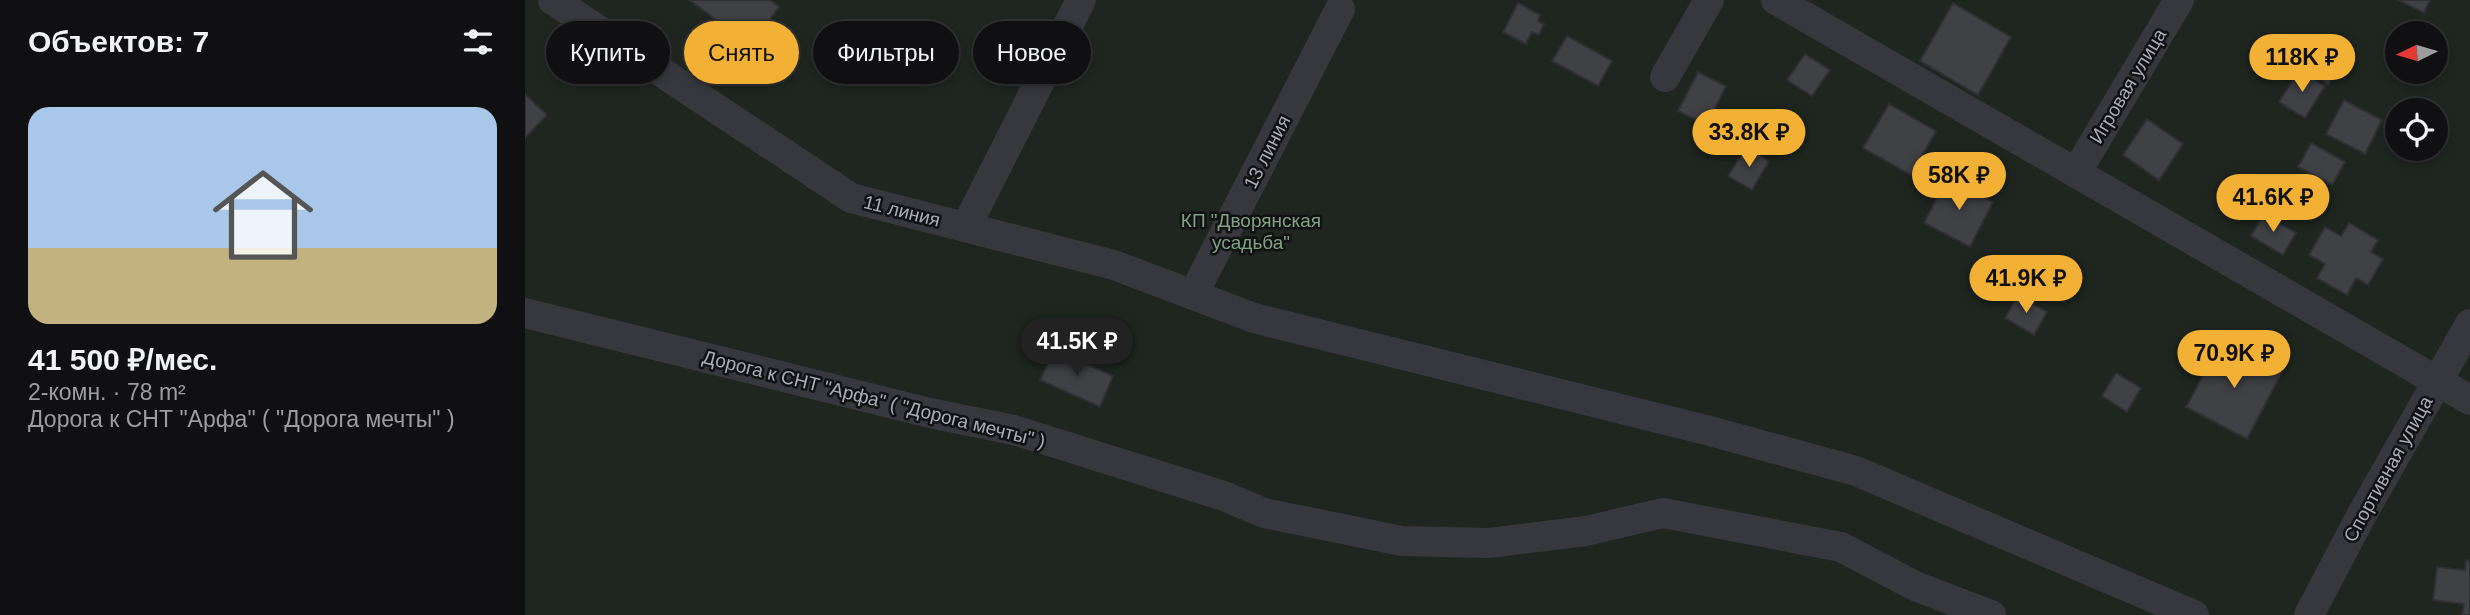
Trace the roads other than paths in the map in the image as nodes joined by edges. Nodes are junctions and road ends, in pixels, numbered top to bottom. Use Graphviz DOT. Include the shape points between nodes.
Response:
graph roads {
  1 [pos="552,0"];
  2 [pos="1081,0"];
  3 [pos="1709,0"];
  4 [pos="1776,0"];
  5 [pos="2179,0"];
  6 [pos="1340,9"];
  7 [pos="1665,77"];
  8 [pos="2077,173"];
  9 [pos="966,227"];
  10 [pos="1193,295"];
  11 [pos="525,313"];
  12 [pos="2470,324"];
  13 [pos="2436,382"];
  14 [pos="2470,400"];
  15 [pos="1991,615"];
  16 [pos="2195,615"];
  17 [pos="2309,615"];
  1 -- 9 [label="street, 11 линия" via="851,198"];
  2 -- 9 [label="street"];
  3 -- 7 [label="street"];
  4 -- 8 [label="street"];
  5 -- 8 [label="street, Игровая улица"];
  6 -- 10 [label="street, 13 линия"];
  8 -- 13 [label="street"];
  9 -- 10 [label="street, 11 линия" via="1114,265"];
  10 -- 16 [label="street, 11 линия" via="1254,318 1856,471"];
  11 -- 15 [label="street, Дорога к СНТ \"Арфа\" ( \"Дорога мечты\" )" via="1014,430 1224,496 1264,513 1402,541 1489,543 1586,531 1663,513 1841,547 1915,586"];
  12 -- 13 [label="street, Спортивная улица"];
  13 -- 14 [label="street"];
  13 -- 17 [label="street, Спортивная улица"];
}
